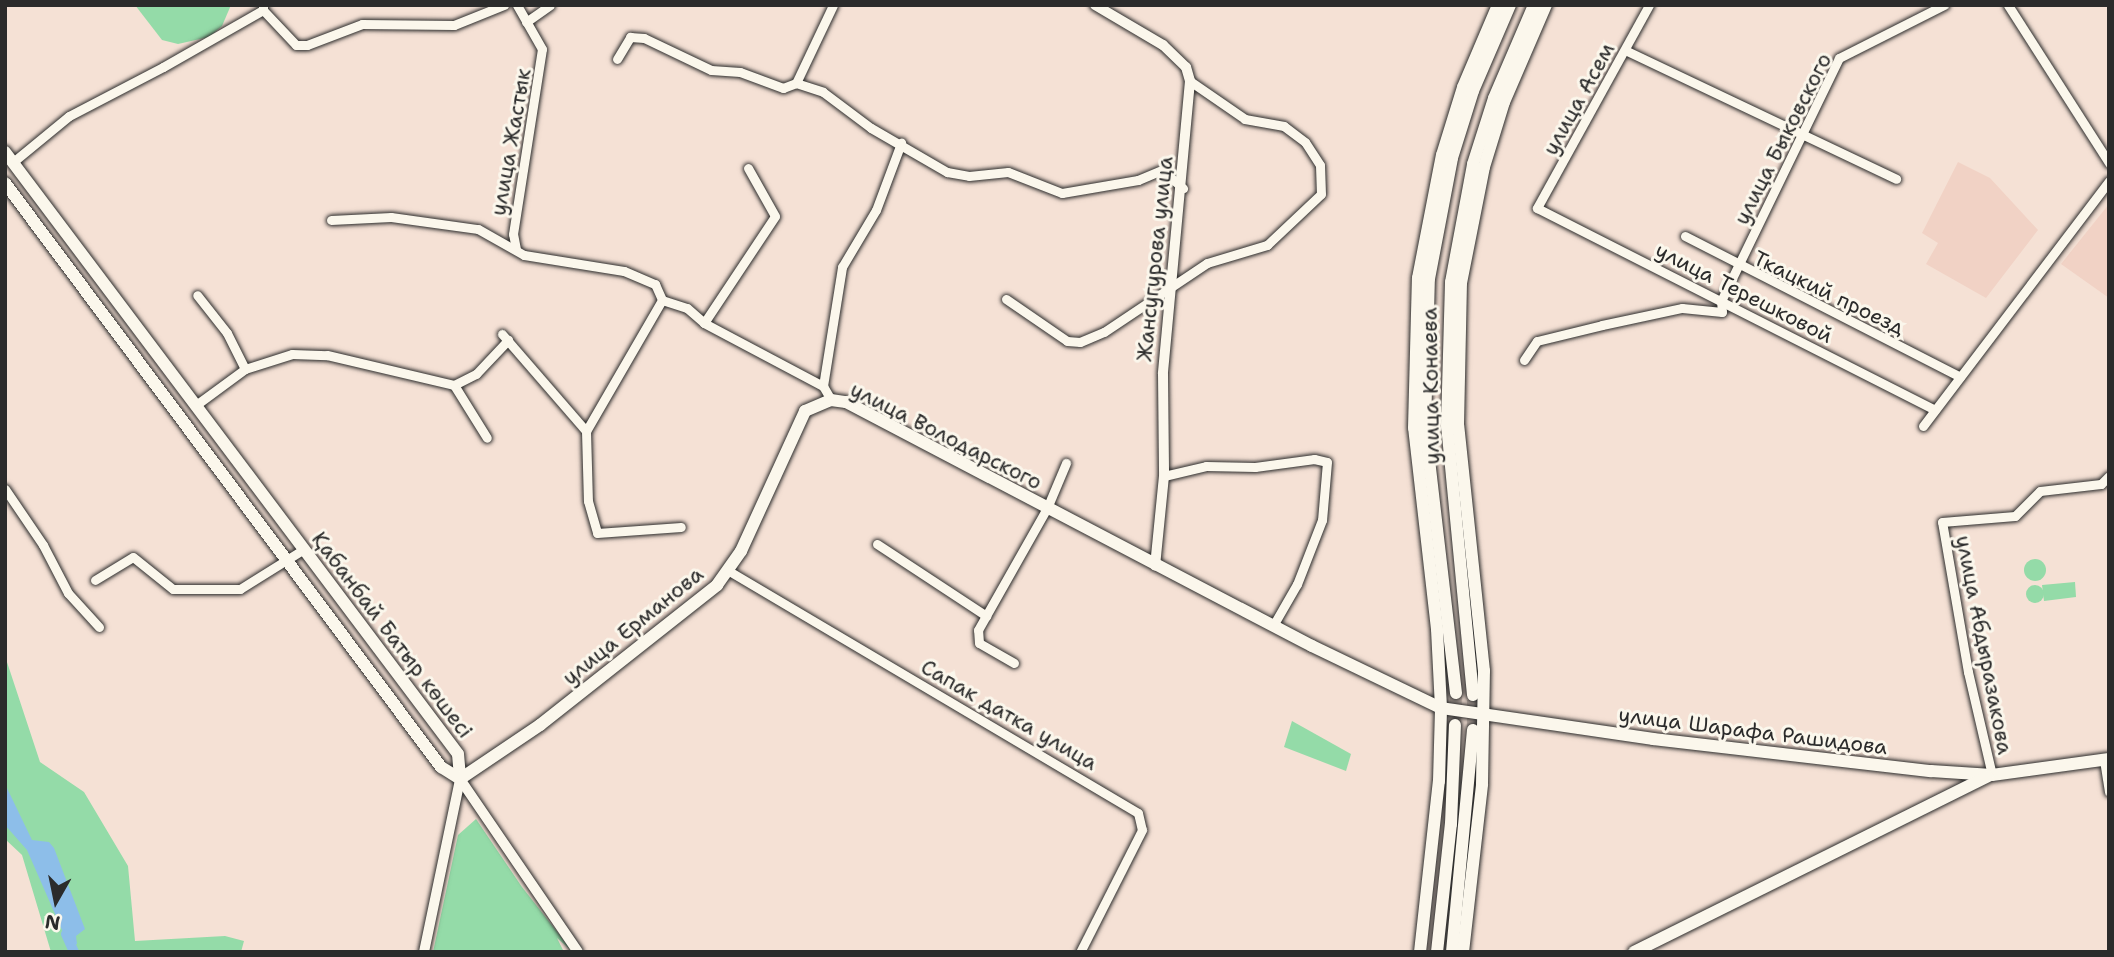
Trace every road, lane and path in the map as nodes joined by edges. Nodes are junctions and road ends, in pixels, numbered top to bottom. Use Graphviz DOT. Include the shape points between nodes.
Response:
graph roads {
  1 [pos="504,5"];
  2 [pos="517,5"];
  3 [pos="550,5"];
  4 [pos="833,5"];
  5 [pos="1095,5"];
  6 [pos="1497,5"];
  7 [pos="1510,5"];
  8 [pos="1534,5"];
  9 [pos="1546,5"];
  10 [pos="1649,5"];
  11 [pos="1944,5"];
  12 [pos="2008,5"];
  13 [pos="263,7"];
  14 [pos="526,22"];
  15 [pos="1627,51"];
  16 [pos="617,58"];
  17 [pos="1190,81"];
  18 [pos="796,83"];
  19 [pos="1801,136"];
  20 [pos="901,143"];
  21 [pos="9,157"];
  22 [pos="2109,163"];
  23 [pos="748,168"];
  24 [pos="1896,179"];
  25 [pos="2109,181"];
  26 [pos="5,183"];
  27 [pos="1183,188"];
  28 [pos="1537,208"];
  29 [pos="331,220"];
  30 [pos="1685,236"];
  31 [pos="516,249"];
  32 [pos="1738,267"];
  33 [pos="1174,286"];
  34 [pos="197,295"];
  35 [pos="1006,299"];
  36 [pos="662,300"];
  37 [pos="1721,301"];
  38 [pos="704,323"];
  39 [pos="1524,360"];
  40 [pos="244,369"];
  41 [pos="1960,377"];
  42 [pos="454,385"];
  43 [pos="823,386"];
  44 [pos="831,400"];
  45 [pos="196,405"];
  46 [pos="1935,410"];
  47 [pos="1923,426"];
  48 [pos="586,431"];
  49 [pos="487,438"];
  50 [pos="1066,463"];
  51 [pos="2109,475"];
  52 [pos="1164,476"];
  53 [pos="5,489"];
  54 [pos="1047,508"];
  55 [pos="681,527"];
  56 [pos="877,544"];
  57 [pos="304,550"];
  58 [pos="288,562"];
  59 [pos="1155,566"];
  60 [pos="729,571"];
  61 [pos="95,580"];
  62 [pos="986,616"];
  63 [pos="1274,624"];
  64 [pos="99,627"];
  65 [pos="1014,663"];
  66 [pos="1456,693"];
  67 [pos="1474,695"];
  68 [pos="1441,708"];
  69 [pos="1484,716"];
  70 [pos="1455,725"];
  71 [pos="1473,730"];
  72 [pos="2107,760"];
  73 [pos="1992,775"];
  74 [pos="460,779"];
  75 [pos="2109,792"];
  76 [pos="424,952"];
  77 [pos="578,952"];
  78 [pos="1080,952"];
  79 [pos="1420,952"];
  80 [pos="1437,952"];
  81 [pos="1452,952"];
  82 [pos="1463,952"];
  83 [pos="1634,952"];
  1 -- 13 [label="street" via="454,25 362,24 307,45 296,45"];
  2 -- 14 [label="street, улица Жастык"];
  3 -- 14 [label="street"];
  4 -- 18 [label="street"];
  5 -- 17 [label="street" via="1163,45 1186,67"];
  6 -- 68 [label="main road" via="1442,155 1418,278 1414,428 1437,629"];
  7 -- 66 [label="main road, улица Конаева" via="1473,91 1452,158 1429,279 1425,427"];
  8 -- 67 [label="main road, улица Конаева" via="1494,98 1474,164 1451,282 1447,426"];
  9 -- 69 [label="main road" via="1504,102 1484,167 1461,283 1458,425 1480,624"];
  10 -- 15 [label="street, улица Асем"];
  11 -- 19 [label="street, улица Быковского" via="1839,58"];
  12 -- 22 [label="street"];
  13 -- 21 [label="street" via="69,116"];
  14 -- 31 [label="street, улица Жастык" via="542,49 542,73 513,234"];
  15 -- 19 [label="street"];
  15 -- 28 [label="street, улица Асем"];
  16 -- 18 [label="street" via="630,37 644,38 711,70 740,72 783,88"];
  17 -- 27 [label="street, Жансугурова улица"];
  17 -- 33 [label="street" via="1245,119 1284,126 1305,142 1318,157 1321,194 1267,245 1207,263"];
  18 -- 20 [label="street" via="823,92 871,128"];
  19 -- 24 [label="street"];
  19 -- 32 [label="street, улица Быковского"];
  20 -- 27 [label="street" via="947,172 1008,172 1062,193 1138,180 1162,170"];
  20 -- 43 [label="street" via="876,210 842,267"];
  21 -- 45 [label="main road, Қабанбай Батыр көшесі"];
  23 -- 38 [label="street" via="769,201 774,219"];
  25 -- 41 [label="street"];
  26 -- 58 [label="main road, Қабанбай Батыр көшесі"];
  27 -- 33 [label="street, Жансугурова улица"];
  28 -- 37 [label="street, улица Терешковой"];
  29 -- 31 [label="street, улица Володарского" via="391,217 465,227"];
  30 -- 32 [label="street, Ткацкий проезд" via="1715,249"];
  31 -- 36 [label="street, улица Володарского" via="524,255 624,271 655,284"];
  32 -- 37 [label="street, улица Быковского"];
  32 -- 41 [label="street, Ткацкий проезд"];
  33 -- 35 [label="street" via="1104,332 1073,343"];
  33 -- 52 [label="street, Жансугурова улица" via="1160,423"];
  34 -- 40 [label="street" via="226,333"];
  36 -- 38 [label="street, улица Володарского" via="687,308"];
  36 -- 48 [label="street"];
  37 -- 39 [label="street" via="1722,312 1682,308 1537,341"];
  37 -- 46 [label="street, улица Терешковой"];
  38 -- 43 [label="street, улица Володарского"];
  40 -- 42 [label="street" via="292,354 327,355"];
  40 -- 45 [label="street"];
  41 -- 46 [label="street"];
  42 -- 48 [label="street" via="476,374 505,337"];
  42 -- 49 [label="street"];
  43 -- 44 [label="street, улица Володарского"];
  44 -- 54 [label="main road, улица Володарского" via="846,402"];
  44 -- 60 [label="main road, улица Ерманова" via="805,411"];
  45 -- 57 [label="main road, Қабанбай Батыр көшесі"];
  46 -- 47 [label="street"];
  48 -- 55 [label="street" via="588,500 597,533"];
  50 -- 54 [label="street"];
  51 -- 73 [label="street, улица Абдыразакова" via="2101,484 2040,491 2015,516 1942,522 1968,672"];
  52 -- 59 [label="street, Жансугурова улица"];
  52 -- 63 [label="street" via="1206,466 1255,467 1314,459 1327,463 1322,520 1297,584"];
  53 -- 64 [label="street" via="68,593"];
  54 -- 59 [label="main road, улица Володарского"];
  54 -- 62 [label="street"];
  56 -- 62 [label="street"];
  57 -- 58 [label="street"];
  57 -- 74 [label="main road, Қабанбай Батыр көшесі" via="458,754"];
  58 -- 61 [label="street" via="240,589 173,589 133,556"];
  58 -- 74 [label="main road, Қабанбай Батыр көшесі" via="442,767"];
  59 -- 63 [label="main road, улица Володарского"];
  60 -- 74 [label="main road, улица Ерманова" via="540,725"];
  60 -- 78 [label="street, Сапак датка улица" via="1138,813 1142,830"];
  62 -- 65 [label="street" via="977,640"];
  63 -- 68 [label="main road, улица Володарского"];
  68 -- 69 [label="main road, улица Володарского"];
  68 -- 79 [label="main road" via="1439,781"];
  69 -- 73 [label="main road, улица Шарафа Рашидова" via="1800,758"];
  69 -- 82 [label="main road" via="1482,784"];
  70 -- 80 [label="main road" via="1451,824"];
  71 -- 81 [label="main road"];
  72 -- 73 [label="main road, улица Шарафа Рашидова"];
  72 -- 75 [label="street"];
  73 -- 83 [label="main road, улица Шарафа Рашидова"];
  74 -- 76 [label="street"];
  74 -- 77 [label="street"];
}
